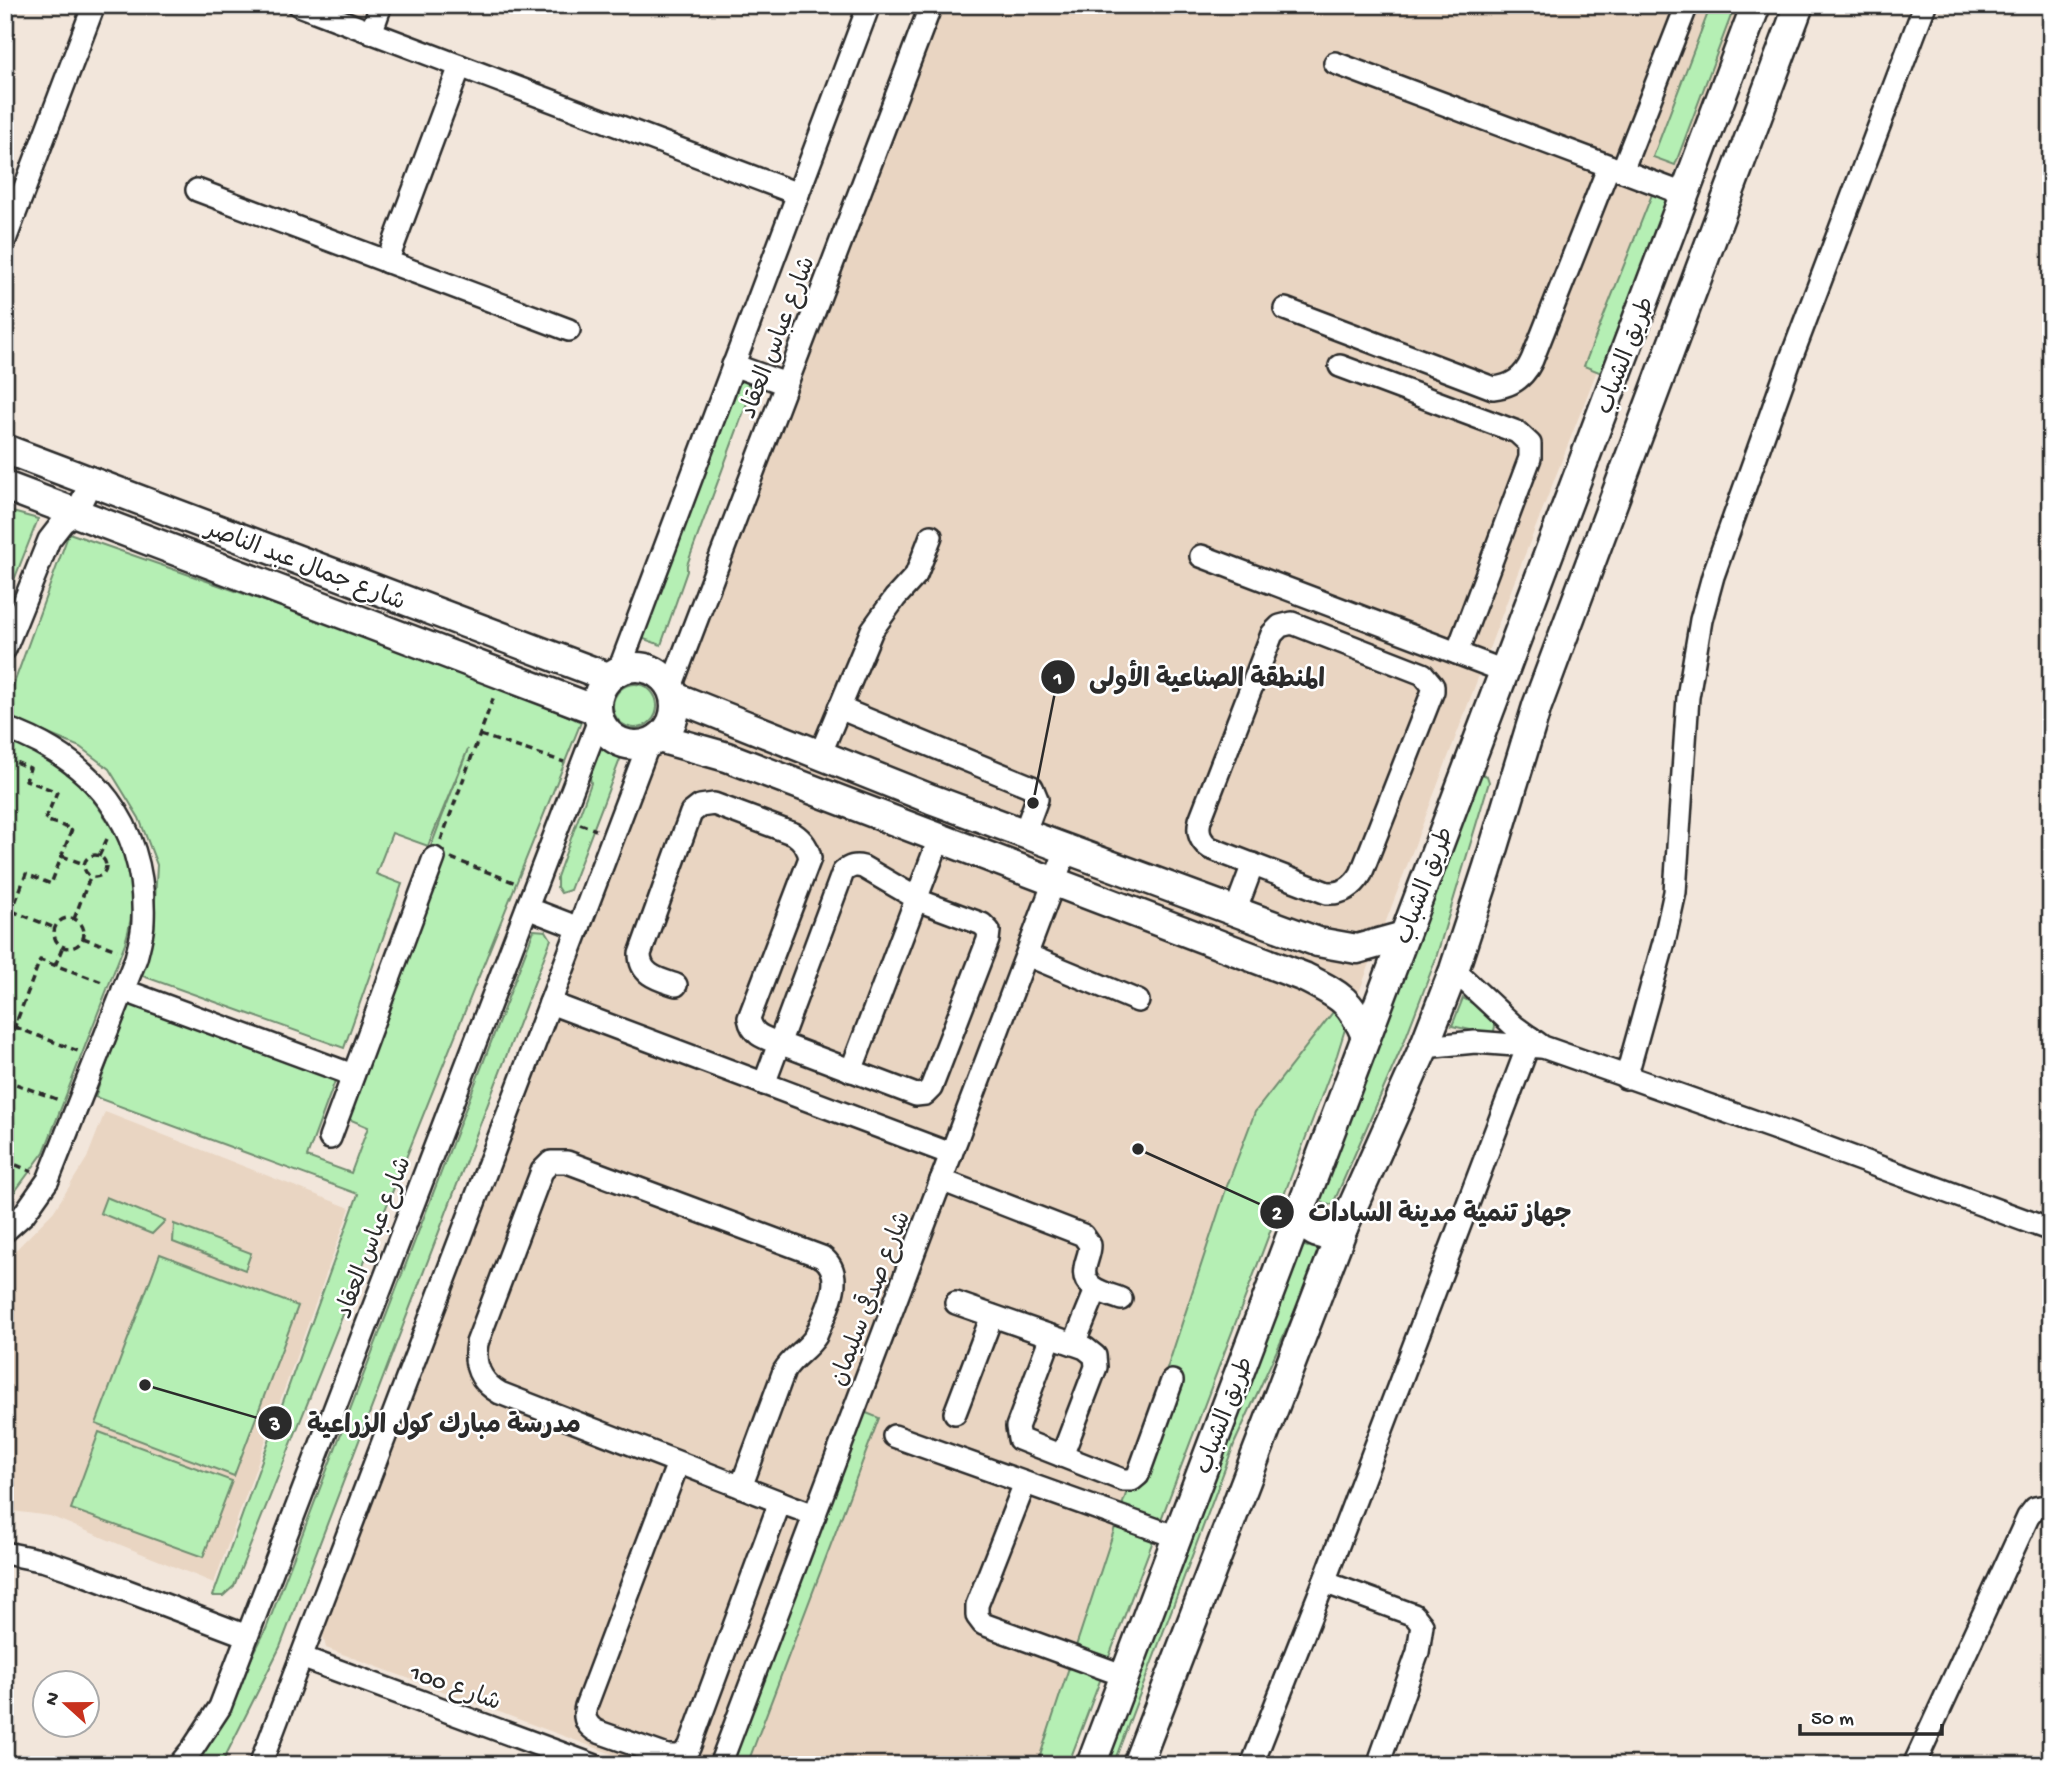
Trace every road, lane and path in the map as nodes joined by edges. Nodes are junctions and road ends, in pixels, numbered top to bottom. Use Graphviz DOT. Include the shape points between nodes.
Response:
graph roads {
  1 [pos="94,5"];
  2 [pos="299,5"];
  3 [pos="382,5"];
  4 [pos="869,5"];
  5 [pos="931,5"];
  6 [pos="1687,5"];
  7 [pos="1756,5"];
  8 [pos="1798,5"];
  9 [pos="1925,5"];
  10 [pos="371,33"];
  11 [pos="1335,63"];
  12 [pos="460,66"];
  13 [pos="1616,168"];
  14 [pos="197,190"];
  15 [pos="798,194"];
  16 [pos="1684,194"];
  17 [pos="5,240"];
  18 [pos="387,262"];
  19 [pos="1285,309"];
  20 [pos="569,330"];
  21 [pos="733,365"];
  22 [pos="1340,366"];
  23 [pos="786,384"];
  24 [pos="5,449"];
  25 [pos="51,467"];
  26 [pos="91,482"];
  27 [pos="5,486"];
  28 [pos="39,499"];
  29 [pos="76,513"];
  30 [pos="931,536"];
  31 [pos="49,540"];
  32 [pos="1201,556"];
  33 [pos="5,649"];
  34 [pos="1457,653"];
  35 [pos="1504,671"];
  36 [pos="613,673"];
  37 [pos="502,675"];
  38 [pos="673,692"];
  39 [pos="839,708"];
  40 [pos="597,715"];
  41 [pos="5,728"];
  42 [pos="480,735"];
  43 [pos="654,740"];
  44 [pos="1473,754"];
  45 [pos="820,755"];
  46 [pos="5,758"];
  47 [pos="581,767"];
  48 [pos="1519,767"];
  49 [pos="930,799"];
  50 [pos="562,817"];
  51 [pos="1024,834"];
  52 [pos="928,835"];
  53 [pos="614,836"];
  54 [pos="1066,850"];
  55 [pos="435,855"];
  56 [pos="62,856"];
  57 [pos="84,864"];
  58 [pos="1253,864"];
  59 [pos="90,877"];
  60 [pos="1054,882"];
  61 [pos="916,898"];
  62 [pos="530,900"];
  63 [pos="5,908"];
  64 [pos="12,911"];
  65 [pos="1235,912"];
  66 [pos="74,919"];
  67 [pos="55,928"];
  68 [pos="579,928"];
  69 [pos="1404,936"];
  70 [pos="83,938"];
  71 [pos="1318,942"];
  72 [pos="63,946"];
  73 [pos="1027,955"];
  74 [pos="136,958"];
  75 [pos="55,966"];
  76 [pos="1454,970"];
  77 [pos="1304,976"];
  78 [pos="676,985"];
  79 [pos="124,990"];
  80 [pos="1138,1001"];
  81 [pos="550,1003"];
  82 [pos="5,1014"];
  83 [pos="18,1019"];
  84 [pos="15,1027"];
  85 [pos="1366,1036"];
  86 [pos="779,1043"];
  87 [pos="1534,1044"];
  88 [pos="1424,1047"];
  89 [pos="5,1052"];
  90 [pos="97,1058"];
  91 [pos="851,1071"];
  92 [pos="353,1075"];
  93 [pos="1626,1078"];
  94 [pos="5,1080"];
  95 [pos="764,1084"];
  96 [pos="78,1107"];
  97 [pos="330,1138"];
  98 [pos="951,1154"];
  99 [pos="5,1160"];
  100 [pos="48,1180"];
  101 [pos="941,1180"];
  102 [pos="1300,1212"];
  103 [pos="1343,1228"];
  104 [pos="2051,1230"];
  105 [pos="5,1231"];
  106 [pos="1096,1290"];
  107 [pos="1121,1299"];
  108 [pos="956,1303"];
  109 [pos="992,1316"];
  110 [pos="1051,1336"];
  111 [pos="1074,1344"];
  112 [pos="1172,1381"];
  113 [pos="956,1413"];
  114 [pos="894,1436"];
  115 [pos="1062,1456"];
  116 [pos="678,1462"];
  117 [pos="1024,1483"];
  118 [pos="741,1487"];
  119 [pos="779,1502"];
  120 [pos="2051,1505"];
  121 [pos="815,1515"];
  122 [pos="1177,1537"];
  123 [pos="5,1553"];
  124 [pos="1324,1582"];
  125 [pos="247,1636"];
  126 [pos="301,1657"];
  127 [pos="1125,1676"];
  128 [pos="178,1765"];
  129 [pos="260,1765"];
  130 [pos="593,1765"];
  131 [pos="720,1765"];
  132 [pos="1091,1765"];
  133 [pos="1137,1765"];
  134 [pos="1252,1765"];
  135 [pos="1378,1765"];
  136 [pos="1914,1765"];
  1 -- 17 [label="street"];
  2 -- 10 [label="street"];
  3 -- 10 [label="street"];
  4 -- 15 [label="street, شارع عباس العقاد"];
  5 -- 23 [label="street, شارع عباس العقاد"];
  6 -- 13 [label="street"];
  7 -- 16 [label="main road, طريق الشباب"];
  8 -- 48 [label="main road, طريق الشباب" via="1537,706"];
  9 -- 93 [label="street" via="1713,576 1688,697 1675,892"];
  10 -- 12 [label="street"];
  11 -- 13 [label="street"];
  12 -- 15 [label="street"];
  12 -- 18 [label="street"];
  13 -- 16 [label="street"];
  13 -- 19 [label="street" via="1532,360 1510,385 1493,388"];
  14 -- 18 [label="street"];
  15 -- 21 [label="street, شارع عباس العقاد"];
  16 -- 35 [label="main road, طريق الشباب"];
  18 -- 20 [label="street"];
  21 -- 23 [label="street"];
  21 -- 36 [label="street, شارع عباس العقاد"];
  22 -- 34 [label="street" via="1517,432 1530,444 1530,458"];
  23 -- 38 [label="street, شارع عباس العقاد"];
  24 -- 25 [label="main road, شارع جمال عبد الناصر"];
  25 -- 26 [label="main road, شارع جمال عبد الناصر"];
  25 -- 28 [label="street"];
  26 -- 29 [label="street"];
  26 -- 36 [label="main road, شارع جمال عبد الناصر"];
  27 -- 28 [label="main road, شارع جمال عبد الناصر"];
  28 -- 29 [label="main road, شارع جمال عبد الناصر"];
  28 -- 31 [label="street" via="49,516"];
  29 -- 31 [label="street"];
  29 -- 37 [label="main road, شارع جمال عبد الناصر"];
  30 -- 39 [label="street" via="916,575 872,630"];
  31 -- 33 [label="street"];
  32 -- 34 [label="street"];
  34 -- 35 [label="street"];
  35 -- 44 [label="main road, طريق الشباب"];
  36 -- 38 [label="main road" via="633,666 648,668 662,675"];
  36 -- 40 [label="main road" via="598,692"];
  37 -- 40 [label="main road, شارع جمال عبد الناصر"];
  37 -- 42 [label="path"];
  38 -- 43 [label="main road" via="675,712 670,727"];
  38 -- 45 [label="main road"];
  39 -- 45 [label="street"];
  39 -- 51 [label="street" via="1032,787 1037,799"];
  40 -- 43 [label="main road" via="605,731 625,744 637,746"];
  40 -- 47 [label="street, شارع عباس العقاد"];
  41 -- 74 [label="street" via="72,761 118,813 134,848 142,885 143,923"];
  42 -- 47 [label="path"];
  42 -- 55 [label="path"];
  43 -- 52 [label="main road" via="727,757"];
  43 -- 53 [label="street"];
  44 -- 48 [label="main road" via="1498,753"];
  44 -- 69 [label="main road, طريق الشباب"];
  45 -- 49 [label="main road"];
  46 -- 56 [label="path" via="30,768 26,780 57,792 45,820 72,830"];
  47 -- 50 [label="street, شارع عباس العقاد"];
  48 -- 76 [label="main road, طريق الشباب"];
  49 -- 51 [label="main road"];
  49 -- 52 [label="main road"];
  50 -- 53 [label="path"];
  50 -- 62 [label="street, شارع عباس العقاد"];
  51 -- 54 [label="main road"];
  52 -- 60 [label="main road"];
  52 -- 61 [label="street"];
  53 -- 68 [label="street"];
  54 -- 60 [label="street, شارع صدقي سليمان"];
  54 -- 65 [label="main road"];
  55 -- 62 [label="path"];
  55 -- 92 [label="street"];
  56 -- 57 [label="path"];
  56 -- 64 [label="path" via="51,884 26,874"];
  57 -- 59 [label="path"];
  57 -- 59 [label="path" via="96,855 105,861 103,874"];
  58 -- 58 [label="street" via="1327,893 1346,890 1357,881 1433,691 1427,677 1299,625 1275,629 1198,827 1210,848"];
  58 -- 65 [label="street"];
  59 -- 66 [label="path"];
  60 -- 73 [label="street, شارع صدقي سليمان"];
  60 -- 77 [label="main road"];
  61 -- 86 [label="street" via="863,867 852,866 843,872"];
  61 -- 91 [label="street"];
  61 -- 91 [label="street" via="986,927 989,936 983,953 929,1091 916,1095"];
  62 -- 68 [label="street"];
  62 -- 125 [label="street, شارع عباس العقاد"];
  63 -- 64 [label="path"];
  64 -- 67 [label="path"];
  65 -- 71 [label="main road"];
  66 -- 67 [label="path" via="64,919"];
  66 -- 70 [label="path" via="83,928"];
  67 -- 72 [label="path" via="56,940"];
  68 -- 81 [label="street"];
  69 -- 71 [label="main road" via="1357,949"];
  69 -- 85 [label="main road, طريق الشباب"];
  70 -- 72 [label="path" via="77,946"];
  70 -- 74 [label="path"];
  71 -- 77 [label="main road" via="1316,964"];
  72 -- 75 [label="path"];
  73 -- 80 [label="street"];
  73 -- 98 [label="street, شارع صدقي سليمان"];
  74 -- 79 [label="street"];
  75 -- 79 [label="path"];
  75 -- 83 [label="path" via="40,960"];
  76 -- 87 [label="street"];
  76 -- 88 [label="main road, طريق الشباب"];
  77 -- 85 [label="main road" via="1341,996"];
  78 -- 86 [label="street" via="647,973 640,954 691,813 714,804 794,834 805,844 810,858 749,1018 758,1036"];
  79 -- 90 [label="street"];
  79 -- 92 [label="street"];
  81 -- 95 [label="street"];
  81 -- 126 [label="street"];
  82 -- 83 [label="path"];
  83 -- 84 [label="path"];
  84 -- 89 [label="path"];
  84 -- 90 [label="path"];
  85 -- 102 [label="main road, طريق الشباب"];
  86 -- 91 [label="street"];
  86 -- 95 [label="street"];
  87 -- 88 [label="street" via="1475,1042"];
  87 -- 93 [label="street"];
  87 -- 124 [label="street"];
  88 -- 103 [label="main road, طريق الشباب"];
  90 -- 96 [label="street"];
  92 -- 97 [label="street"];
  93 -- 104 [label="street"];
  94 -- 96 [label="path"];
  95 -- 98 [label="street"];
  96 -- 100 [label="street"];
  98 -- 101 [label="street, شارع صدقي سليمان"];
  99 -- 100 [label="path"];
  100 -- 105 [label="street" via="31,1206"];
  101 -- 106 [label="street" via="1083,1235 1090,1251 1085,1275"];
  101 -- 121 [label="street, شارع صدقي سليمان"];
  102 -- 103 [label="main road" via="1306,1225 1318,1234"];
  102 -- 122 [label="main road, طريق الشباب"];
  103 -- 133 [label="main road, طريق الشباب"];
  106 -- 107 [label="street"];
  106 -- 111 [label="street"];
  108 -- 109 [label="street"];
  109 -- 110 [label="street"];
  109 -- 113 [label="street"];
  110 -- 111 [label="street"];
  110 -- 115 [label="street" via="1016,1431 1019,1439"];
  111 -- 115 [label="street" via="1095,1356 1096,1367"];
  112 -- 115 [label="street" via="1135,1478 1123,1480"];
  114 -- 117 [label="street"];
  116 -- 118 [label="street"];
  116 -- 118 [label="street" via="500,1394 477,1368 477,1342 542,1171 551,1163 567,1162 809,1252 832,1268 834,1288 816,1336 784,1371"];
  116 -- 119 [label="street" via="586,1706 584,1718 596,1731 667,1756 680,1756 689,1748"];
  117 -- 122 [label="street"];
  117 -- 127 [label="street" via="977,1605 977,1616 983,1624"];
  118 -- 119 [label="street"];
  119 -- 121 [label="street"];
  120 -- 136 [label="street" via="2035,1508 2028,1517"];
  121 -- 131 [label="street, شارع صدقي سليمان"];
  122 -- 127 [label="main road, طريق الشباب"];
  123 -- 125 [label="street" via="72,1570"];
  124 -- 134 [label="street"];
  124 -- 135 [label="street" via="1413,1615 1422,1625 1418,1652"];
  125 -- 128 [label="street, شارع عباس العقاد" via="220,1707"];
  126 -- 129 [label="street"];
  126 -- 130 [label="street, شارع 100"];
  127 -- 132 [label="main road, طريق الشباب"];
}
